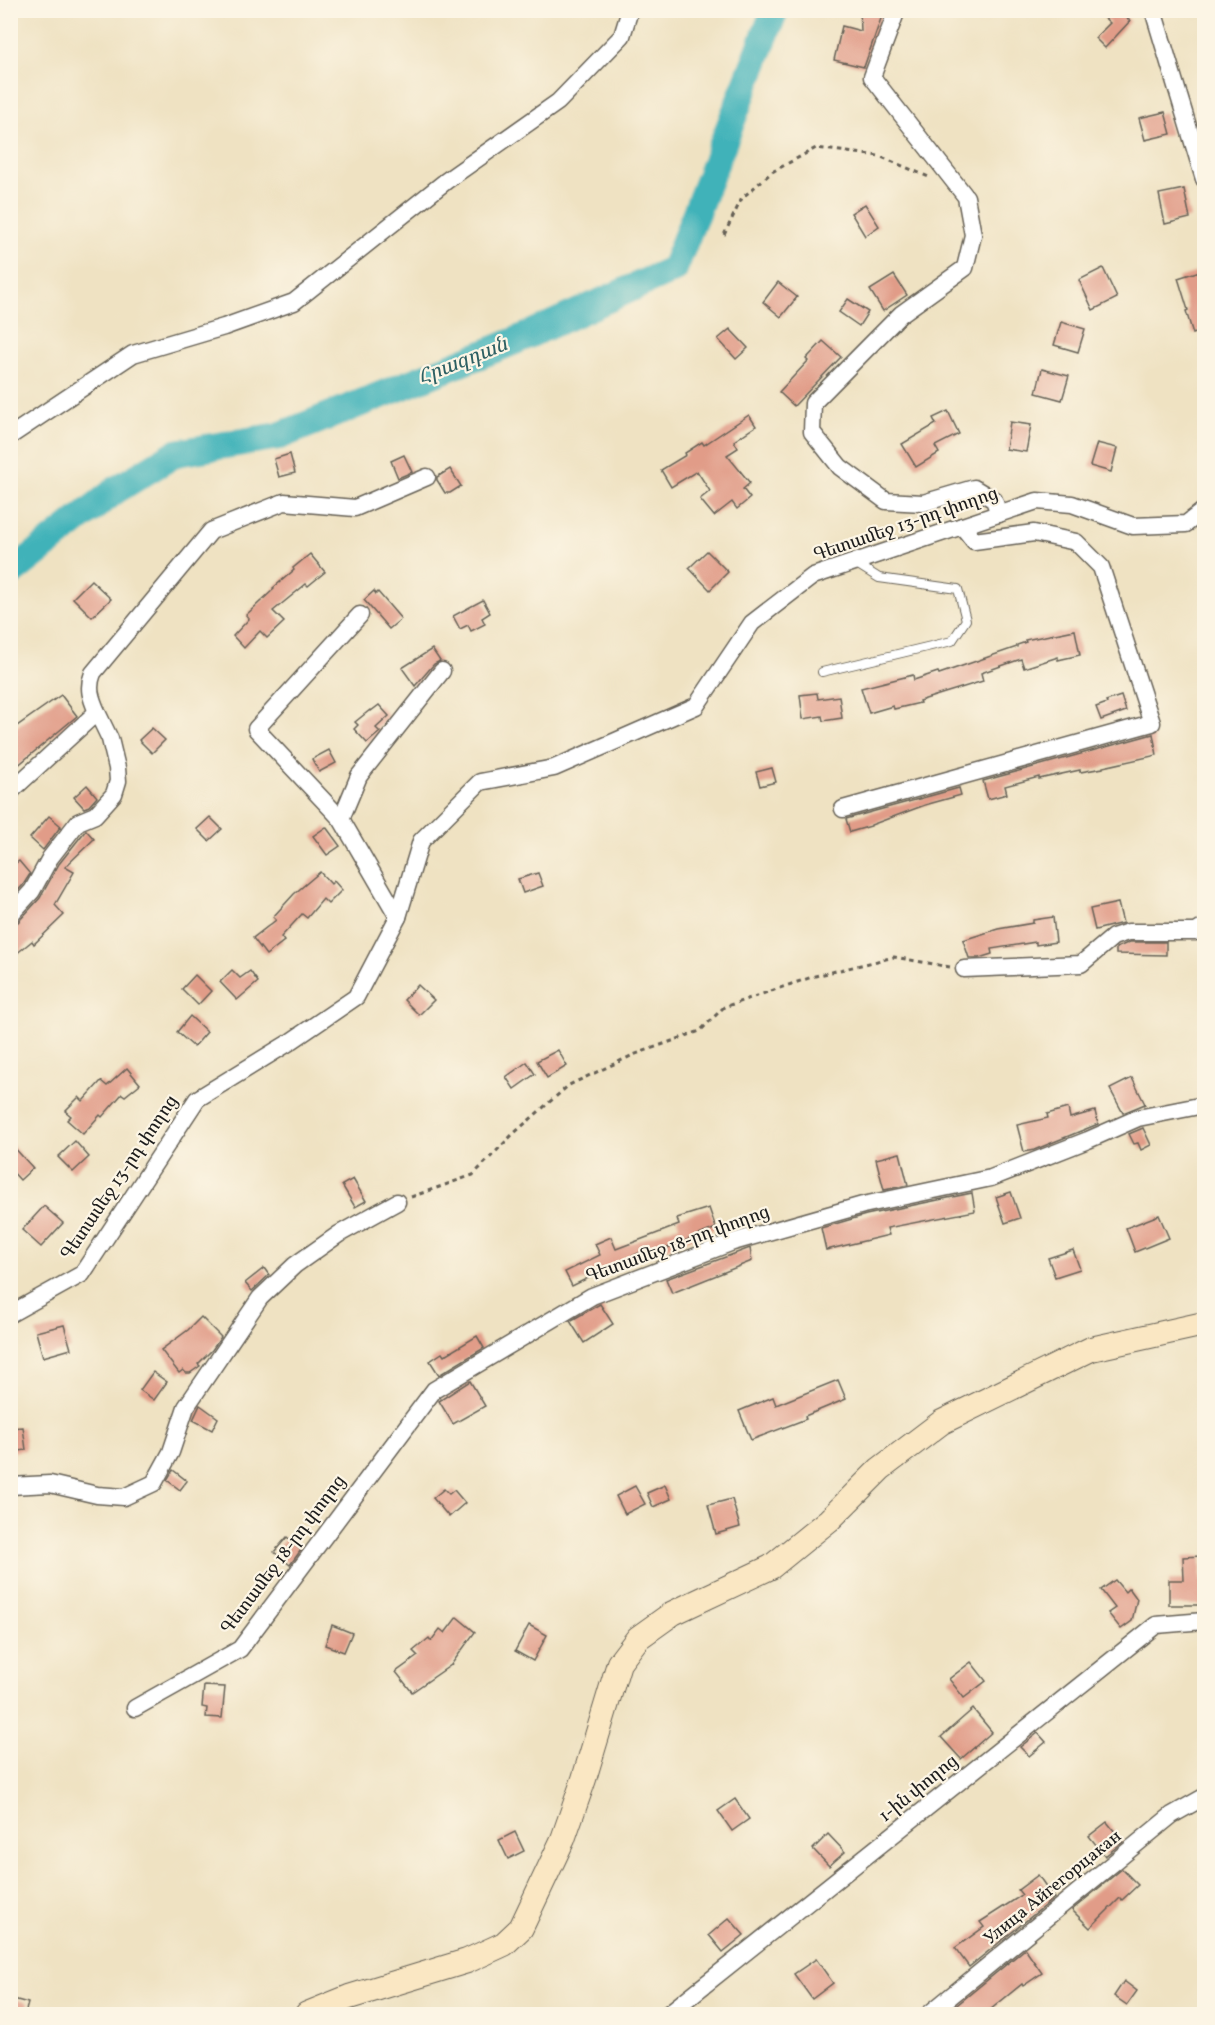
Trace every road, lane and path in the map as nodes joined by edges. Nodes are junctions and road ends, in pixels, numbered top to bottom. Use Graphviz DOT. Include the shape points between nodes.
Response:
graph roads {
  1 [pos="630,10"];
  2 [pos="897,10"];
  3 [pos="1153,10"];
  4 [pos="932,178"];
  5 [pos="1204,179"];
  6 [pos="724,235"];
  7 [pos="10,436"];
  8 [pos="427,477"];
  9 [pos="1204,510"];
  10 [pos="999,514"];
  11 [pos="962,526"];
  12 [pos="854,562"];
  13 [pos="360,615"];
  14 [pos="442,671"];
  15 [pos="822,672"];
  16 [pos="97,712"];
  17 [pos="10,792"];
  18 [pos="843,809"];
  19 [pos="341,819"];
  20 [pos="10,915"];
  21 [pos="398,917"];
  22 [pos="1204,927"];
  23 [pos="964,969"];
  24 [pos="1204,1105"];
  25 [pos="397,1202"];
  26 [pos="10,1314"];
  27 [pos="1204,1324"];
  28 [pos="10,1486"];
  29 [pos="1204,1621"];
  30 [pos="135,1708"];
  31 [pos="1204,1797"];
  32 [pos="307,2014"];
  33 [pos="668,2014"];
  34 [pos="929,2014"];
  1 -- 7 [label="street" via="622,36 558,102 446,181 294,302 133,354"];
  2 -- 10 [label="street" via="872,77 966,197 973,235 965,268 901,314 813,403 812,432 840,467 886,501 922,503 975,488 994,500"];
  3 -- 5 [label="street"];
  4 -- 6 [label="path" via="879,156 816,148 772,172 742,198"];
  8 -- 16 [label="street" via="355,508 284,502 211,531 93,673 89,691"];
  9 -- 10 [label="street, Գետամեջ 13-րդ փողոց" via="1186,524 1133,526 1060,503 1037,501"];
  10 -- 11 [label="street, Գետամեջ 13-րդ փողոց"];
  11 -- 12 [label="street, Գետամեջ 13-րդ փողոց"];
  11 -- 18 [label="street" via="975,540 1034,533 1076,542 1101,567 1152,723"];
  12 -- 15 [label="lane" via="879,578 958,590 966,620 952,641"];
  12 -- 21 [label="street, Գետամեջ 13-րդ փողոց" via="813,576 752,623 696,706 554,768 480,782 421,841"];
  13 -- 19 [label="street" via="256,729"];
  14 -- 19 [label="street" via="358,776"];
  16 -- 17 [label="street"];
  16 -- 20 [label="street" via="110,739 117,768 114,794 95,815 78,822 50,858 32,891"];
  19 -- 21 [label="street"];
  21 -- 26 [label="street, Գետամեջ 13-րդ փողոց" via="356,998 197,1099 82,1274"];
  22 -- 23 [label="street" via="1196,932 1121,934 1081,964"];
  23 -- 25 [label="path" via="894,957 815,976 724,1007 700,1031 633,1055 569,1085 473,1175"];
  24 -- 30 [label="street, Գետամեջ 18-րդ փողոց" via="1138,1118 991,1178 863,1205 733,1242 592,1296 434,1390 240,1649"];
  25 -- 28 [label="street" via="295,1264 260,1298 186,1407 171,1452 154,1483 124,1497 50,1484"];
  27 -- 32 [label="street" via="1091,1349 942,1422 880,1469 829,1520 771,1567 673,1613 638,1638 619,1663 563,1839 521,1928 504,1944 467,1961"];
  29 -- 33 [label="street, 1-ին փողոց" via="1156,1625"];
  31 -- 34 [label="street, Улица Айгегорцакан" via="1172,1815"];
}
